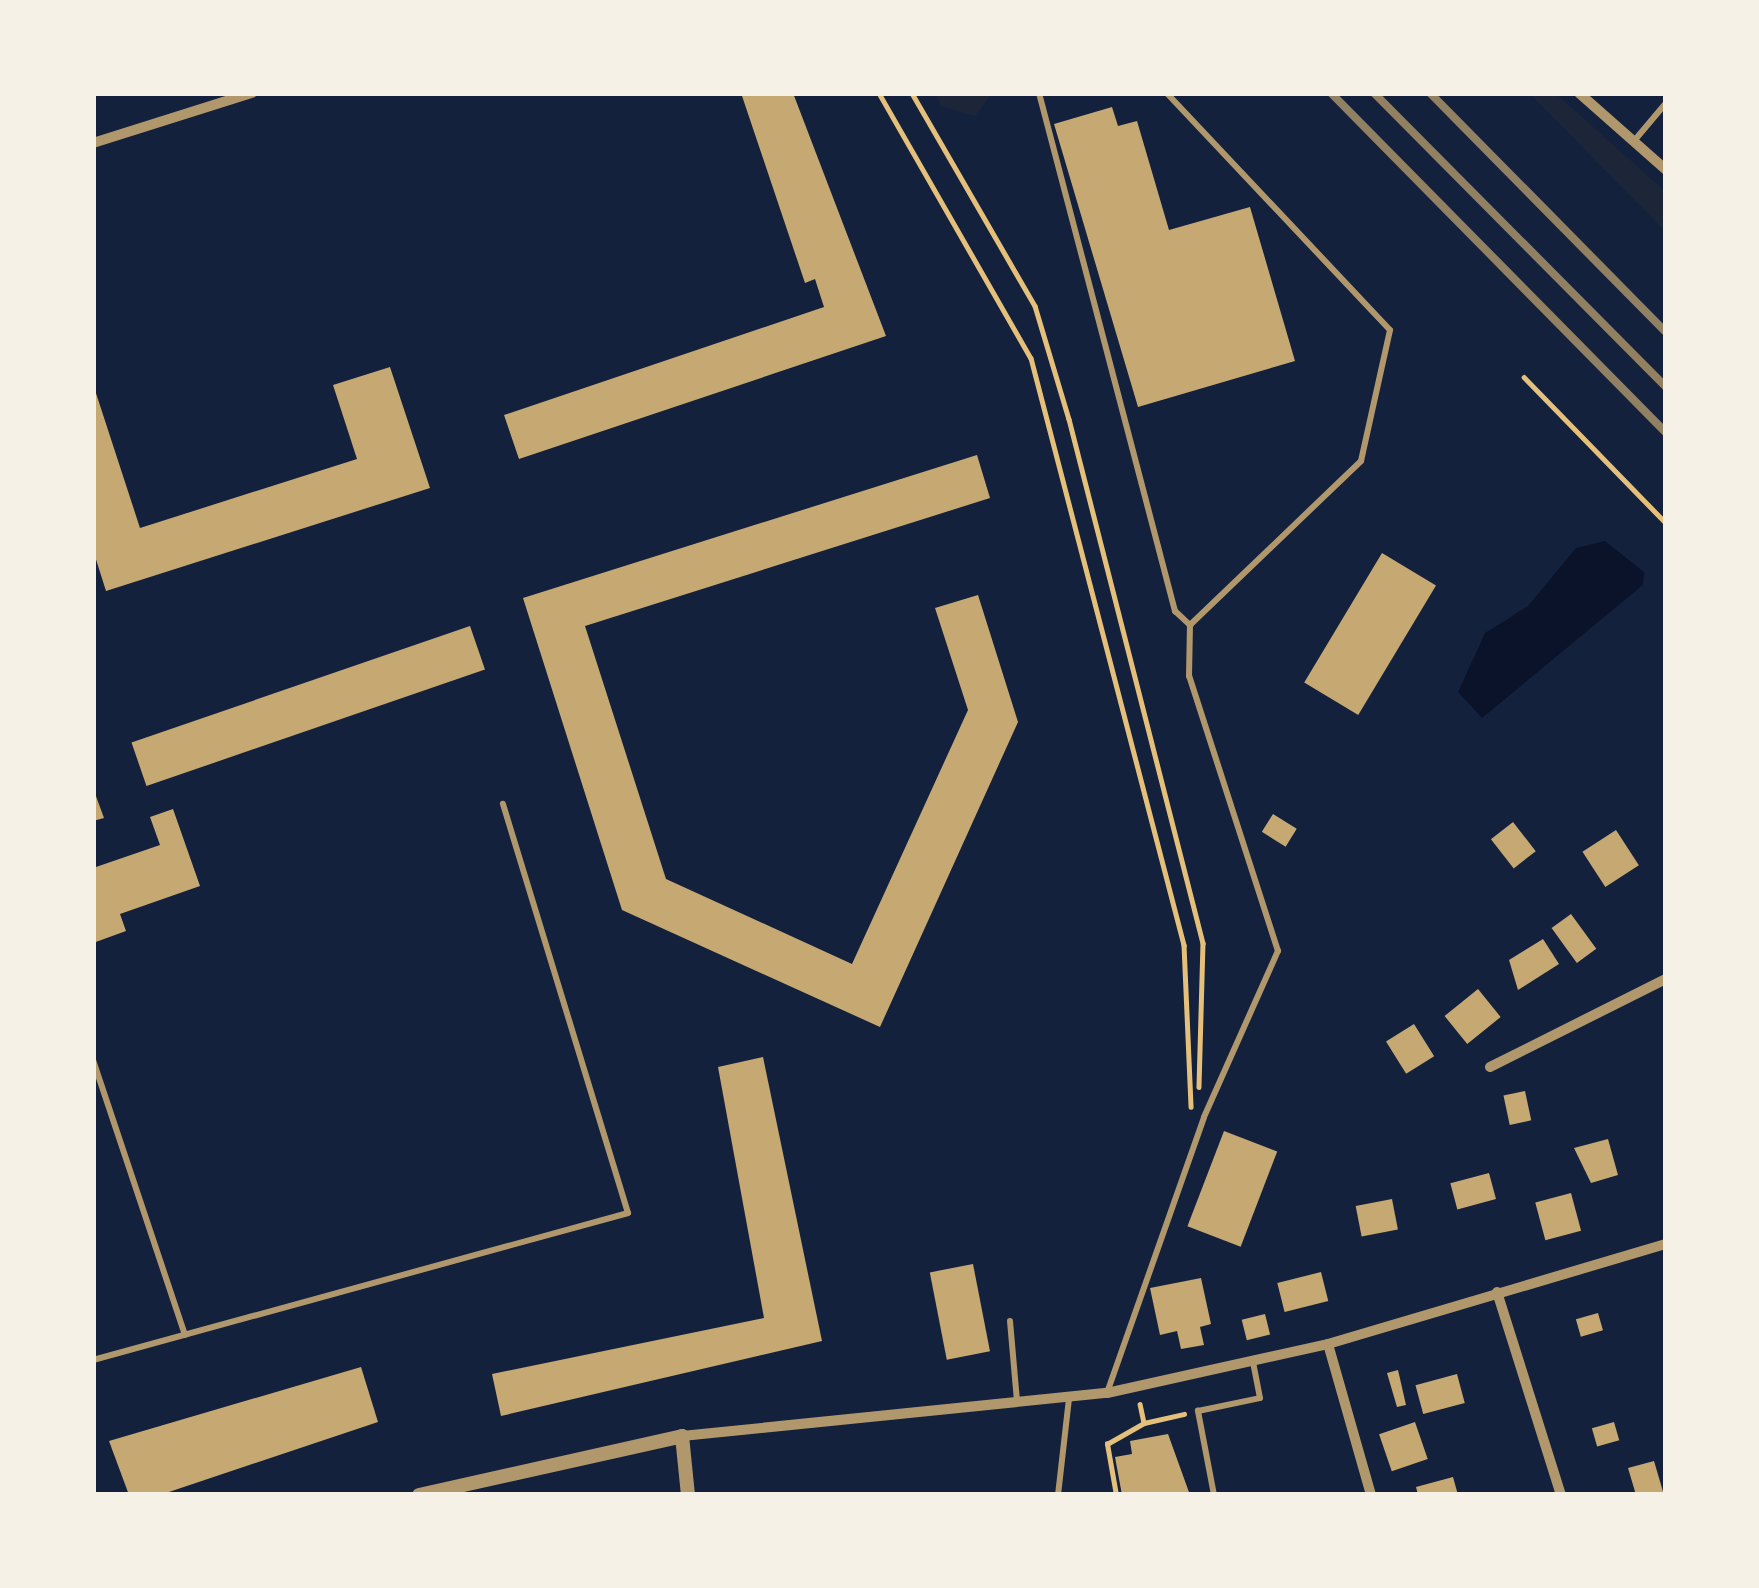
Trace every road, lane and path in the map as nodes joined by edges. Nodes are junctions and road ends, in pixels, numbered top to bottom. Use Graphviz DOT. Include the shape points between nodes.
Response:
graph roads {
  1 [pos="252,93"];
  2 [pos="879,93"];
  3 [pos="912,93"];
  4 [pos="1039,93"];
  5 [pos="1167,93"];
  6 [pos="1579,93"];
  7 [pos="1666,104"];
  8 [pos="93,143"];
  9 [pos="1632,144"];
  10 [pos="1666,170"];
  11 [pos="1523,377"];
  12 [pos="1666,523"];
  13 [pos="1190,625"];
  14 [pos="503,804"];
  15 [pos="1666,979"];
  16 [pos="93,1060"];
  17 [pos="1490,1067"];
  18 [pos="1191,1113"];
  19 [pos="1189,1155"];
  20 [pos="1666,1244"];
  21 [pos="1497,1292"];
  22 [pos="1010,1321"];
  23 [pos="185,1335"];
  24 [pos="1328,1344"];
  25 [pos="93,1360"];
  26 [pos="1253,1361"];
  27 [pos="1136,1387"];
  28 [pos="1107,1393"];
  29 [pos="1069,1400"];
  30 [pos="1017,1405"];
  31 [pos="1198,1412"];
  32 [pos="1144,1423"];
  33 [pos="682,1436"];
  34 [pos="419,1495"];
  35 [pos="688,1495"];
  36 [pos="1058,1495"];
  37 [pos="1117,1495"];
  38 [pos="1214,1495"];
  39 [pos="1372,1495"];
  40 [pos="1561,1495"];
  1 -- 8 [label="street"];
  2 -- 18 [label="path" via="1031,358 1184,945"];
  3 -- 19 [label="path" via="1035,306 1069,419 1203,943 1206,1042"];
  4 -- 13 [label="lane" via="1175,610"];
  5 -- 13 [label="lane" via="1390,330 1361,461"];
  6 -- 9 [label="street"];
  7 -- 9 [label="lane"];
  9 -- 10 [label="street"];
  11 -- 12 [label="path"];
  13 -- 19 [label="lane" via="1189,676 1278,950"];
  14 -- 23 [label="lane" via="628,1214"];
  15 -- 17 [label="street"];
  16 -- 23 [label="lane"];
  19 -- 28 [label="lane"];
  20 -- 21 [label="street"];
  21 -- 24 [label="street"];
  21 -- 40 [label="street"];
  22 -- 30 [label="lane"];
  23 -- 25 [label="lane"];
  24 -- 26 [label="street"];
  24 -- 39 [label="street"];
  26 -- 27 [label="street"];
  26 -- 31 [label="lane" via="1260,1398"];
  27 -- 28 [label="street"];
  27 -- 32 [label="path"];
  28 -- 29 [label="street"];
  29 -- 30 [label="street"];
  29 -- 36 [label="lane"];
  30 -- 33 [label="street"];
  31 -- 32 [label="path"];
  31 -- 38 [label="lane"];
  32 -- 37 [label="path" via="1107,1444"];
  33 -- 34 [label="street"];
  33 -- 35 [label="street"];
}
